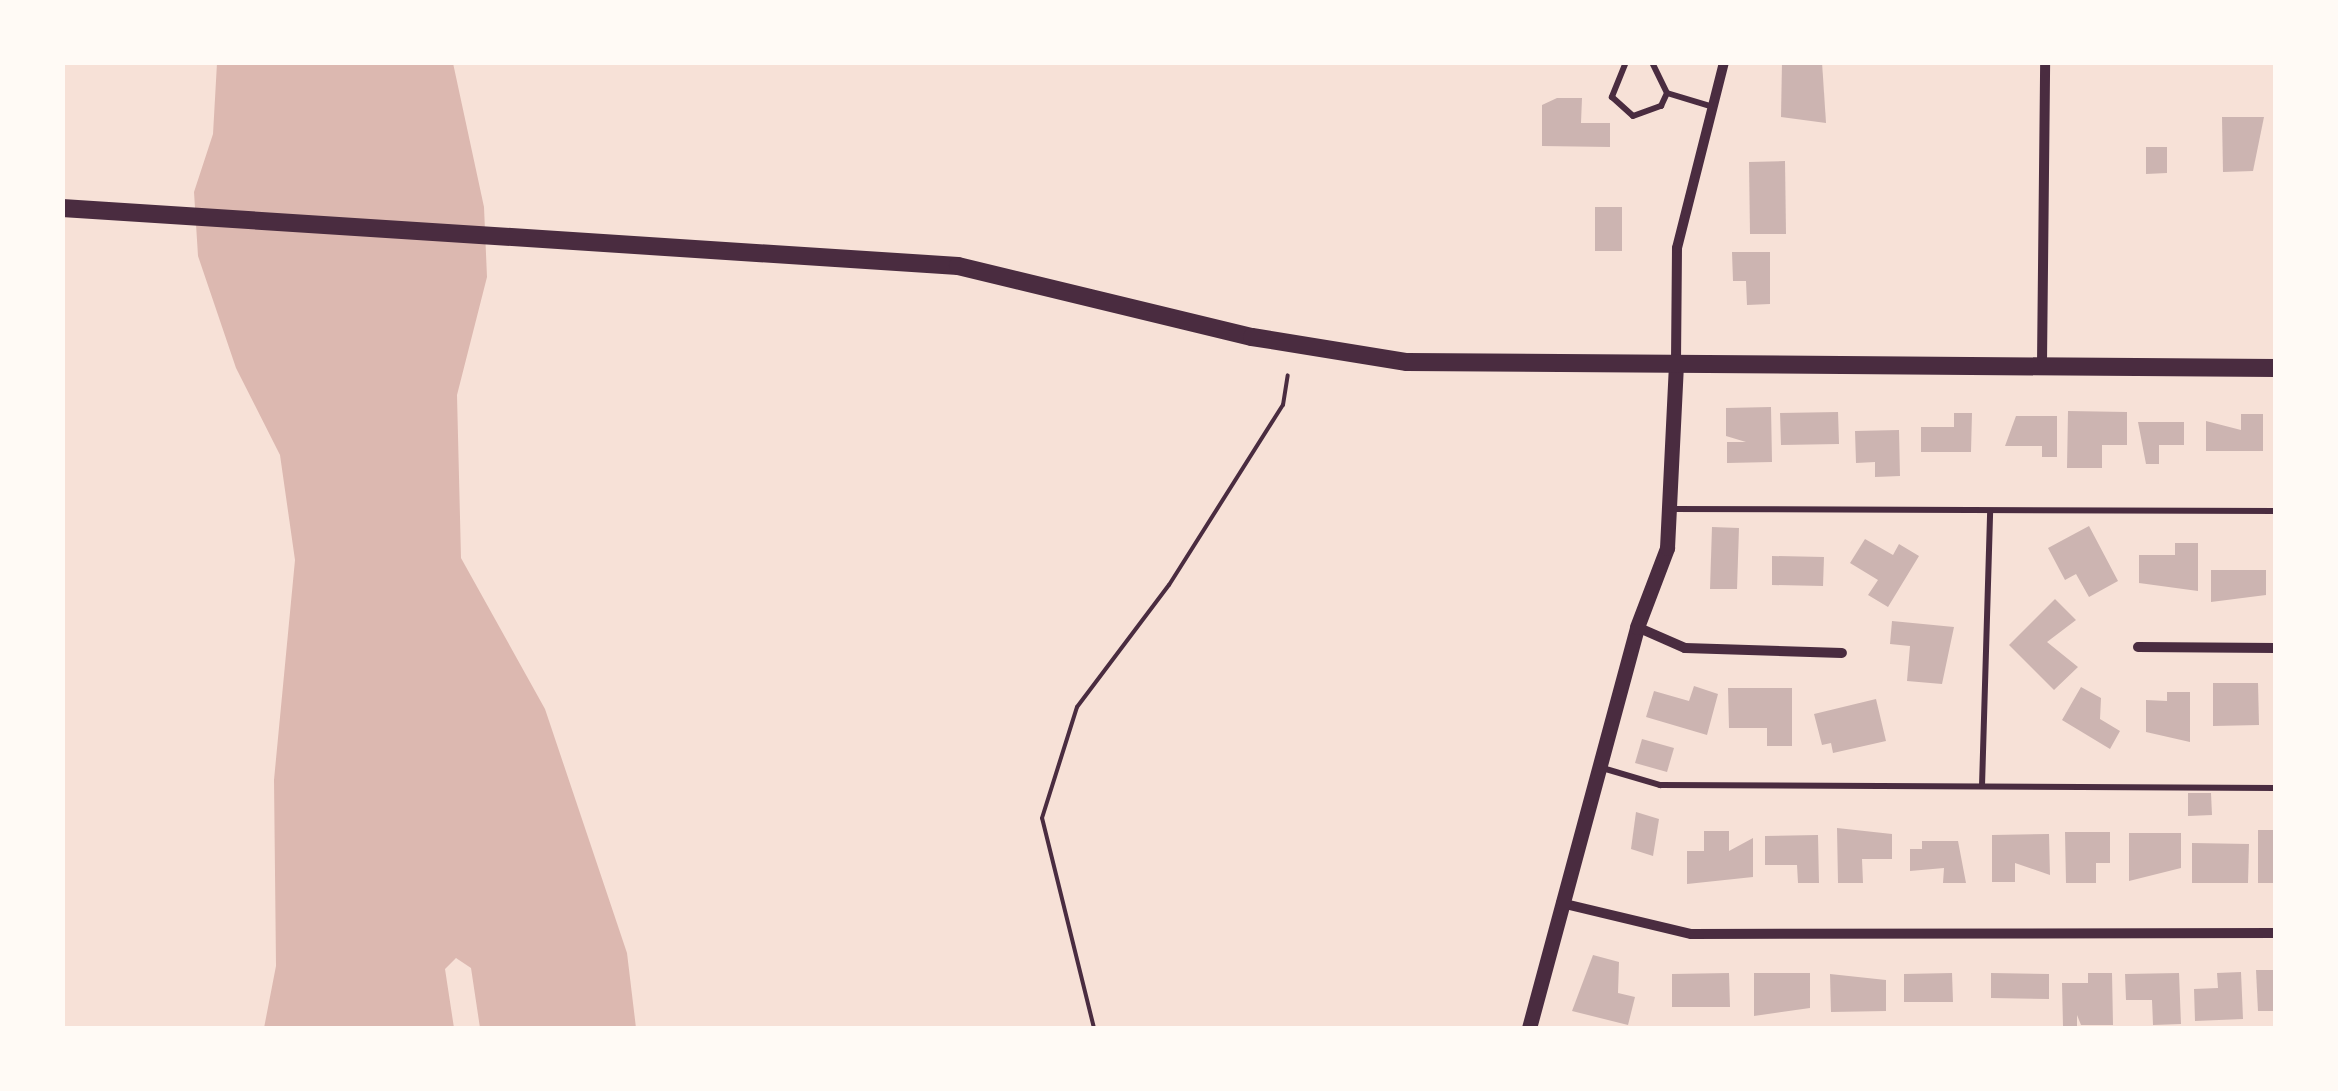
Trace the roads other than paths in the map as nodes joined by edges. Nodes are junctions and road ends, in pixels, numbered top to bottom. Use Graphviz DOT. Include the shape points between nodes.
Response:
graph roads {
  1 [pos="1626,62"];
  2 [pos="1652,62"];
  3 [pos="1724,62"];
  4 [pos="2045,62"];
  5 [pos="1667,93"];
  6 [pos="1714,108"];
  7 [pos="62,208"];
  8 [pos="1676,362"];
  9 [pos="2042,363"];
  10 [pos="2276,368"];
  11 [pos="1672,509"];
  12 [pos="2276,511"];
  13 [pos="1990,512"];
  14 [pos="1637,627"];
  15 [pos="2138,647"];
  16 [pos="2276,648"];
  17 [pos="1842,653"];
  18 [pos="1597,766"];
  19 [pos="1982,786"];
  20 [pos="2276,788"];
  21 [pos="1562,903"];
  22 [pos="2276,933"];
  23 [pos="1529,1028"];
  1 -- 5 [label="lane" via="1610,82 1620,109 1648,115"];
  2 -- 5 [label="lane"];
  3 -- 6 [label="street"];
  4 -- 9 [label="street"];
  5 -- 6 [label="lane"];
  6 -- 8 [label="street" via="1677,248"];
  7 -- 8 [label="main road" via="773,249 1033,279 1355,357"];
  8 -- 9 [label="main road"];
  8 -- 11 [label="street"];
  9 -- 10 [label="main road"];
  11 -- 13 [label="lane"];
  11 -- 14 [label="street"];
  12 -- 13 [label="lane"];
  13 -- 19 [label="lane"];
  14 -- 17 [label="street" via="1685,648"];
  14 -- 18 [label="street"];
  15 -- 16 [label="street"];
  18 -- 19 [label="lane" via="1660,785"];
  18 -- 21 [label="street"];
  19 -- 20 [label="lane"];
  21 -- 22 [label="street" via="1691,934"];
  21 -- 23 [label="street"];
}
